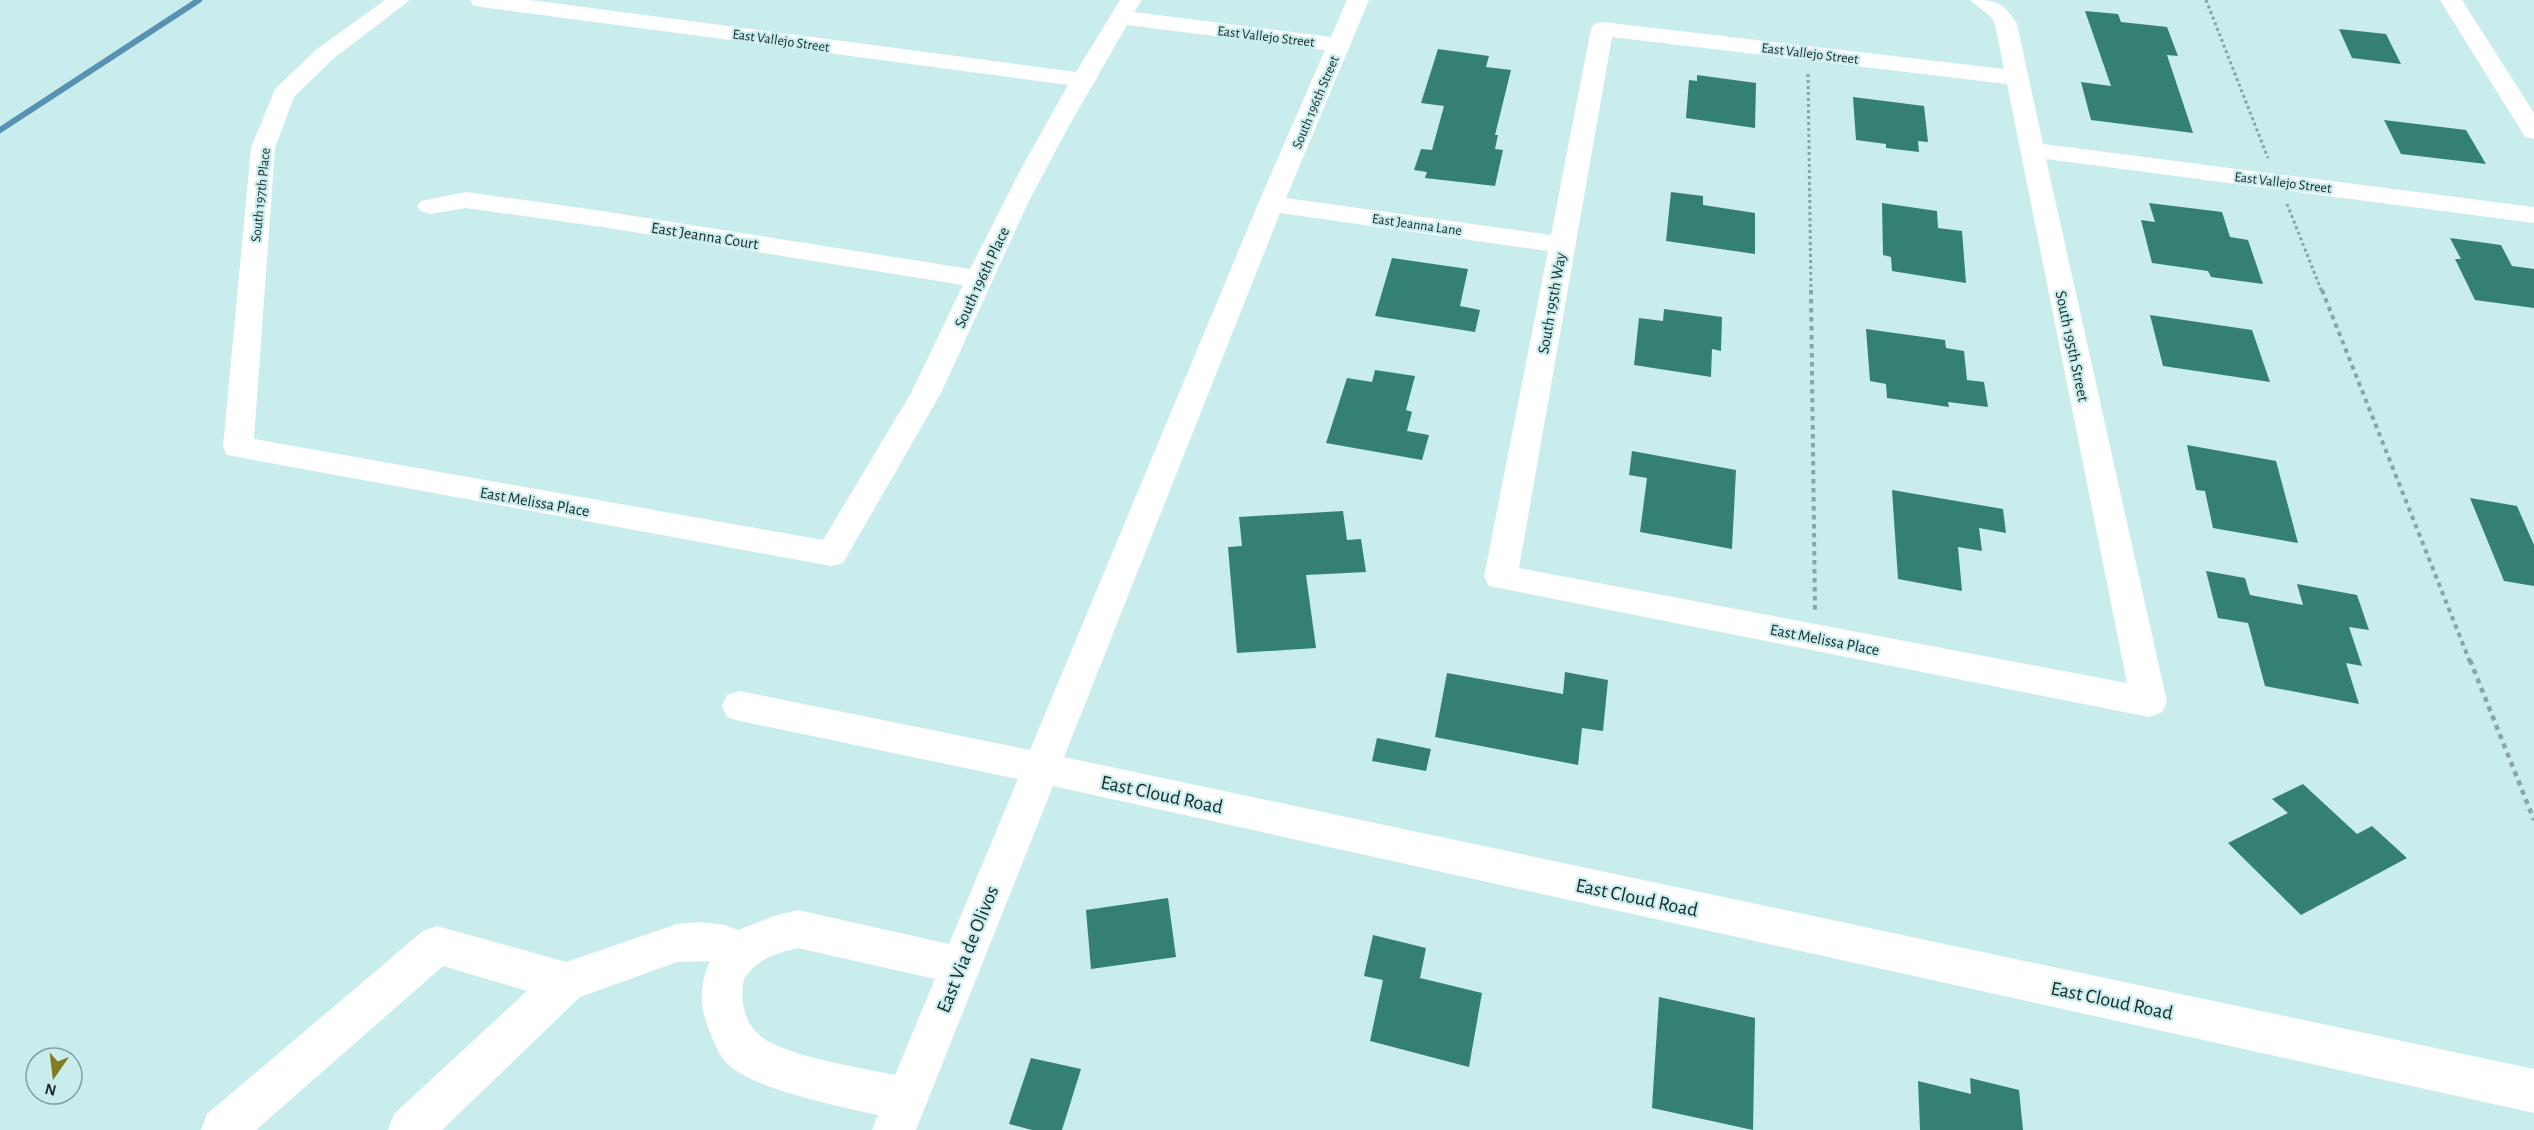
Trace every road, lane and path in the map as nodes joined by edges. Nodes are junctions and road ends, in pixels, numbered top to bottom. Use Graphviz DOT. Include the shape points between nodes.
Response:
graph roads {
  1 [pos="399,0"];
  2 [pos="481,0"];
  3 [pos="1358,0"];
  4 [pos="1981,0"];
  5 [pos="2206,0"];
  6 [pos="2451,0"];
  7 [pos="1127,6"];
  8 [pos="1602,29"];
  9 [pos="1343,37"];
  10 [pos="1807,53"];
  11 [pos="2018,78"];
  12 [pos="1081,80"];
  13 [pos="2534,132"];
  14 [pos="2032,150"];
  15 [pos="2278,182"];
  16 [pos="1271,204"];
  17 [pos="430,206"];
  18 [pos="2534,215"];
  19 [pos="1562,245"];
  20 [pos="979,279"];
  21 [pos="238,447"];
  22 [pos="831,554"];
  23 [pos="1501,577"];
  24 [pos="1815,637"];
  25 [pos="2149,702"];
  26 [pos="740,706"];
  27 [pos="1041,768"];
  28 [pos="2534,820"];
  29 [pos="740,950"];
  30 [pos="961,966"];
  31 [pos="566,982"];
  32 [pos="2534,1091"];
  33 [pos="901,1115"];
  34 [pos="223,1130"];
  35 [pos="410,1130"];
  1 -- 21 [label="street, South 197th Place" via="325,54 283,94 263,148"];
  2 -- 12 [label="street, East Vallejo Street"];
  3 -- 9 [label="street, South 196th Street"];
  4 -- 11 [label="street, South 195th Street" via="1999,13 2006,24"];
  5 -- 15 [label="path"];
  6 -- 13 [label="street"];
  7 -- 9 [label="street, East Vallejo Street"];
  7 -- 12 [label="street, South 196th Place"];
  8 -- 10 [label="street, East Vallejo Street"];
  8 -- 19 [label="street, South 195th Way"];
  9 -- 16 [label="street, South 196th Street"];
  10 -- 11 [label="street, East Vallejo Street"];
  10 -- 24 [label="path"];
  11 -- 14 [label="street, South 195th Street"];
  12 -- 20 [label="street, South 196th Place"];
  14 -- 15 [label="street, East Vallejo Street"];
  14 -- 25 [label="street, South 195th Street"];
  15 -- 18 [label="street, East Vallejo Street"];
  15 -- 28 [label="path"];
  16 -- 19 [label="street, East Jeanna Lane"];
  16 -- 27 [label="street, South 196th Street"];
  17 -- 20 [label="street, East Jeanna Court" via="466,200"];
  19 -- 23 [label="street, South 195th Way"];
  20 -- 22 [label="street, South 196th Place" via="938,370"];
  21 -- 22 [label="street, East Melissa Place"];
  23 -- 24 [label="street, East Melissa Place"];
  24 -- 25 [label="street, East Melissa Place"];
  26 -- 27 [label="street, East Cloud Road"];
  27 -- 30 [label="street, East Via de Olivos"];
  27 -- 32 [label="street, East Cloud Road"];
  29 -- 30 [label="street" via="798,929"];
  29 -- 31 [label="street" via="702,941 678,942"];
  29 -- 33 [label="street" via="722,981 723,1006 729,1029 746,1052"];
  30 -- 33 [label="street, East Via de Olivos"];
  31 -- 34 [label="street" via="437,945"];
  31 -- 35 [label="street"];
}
